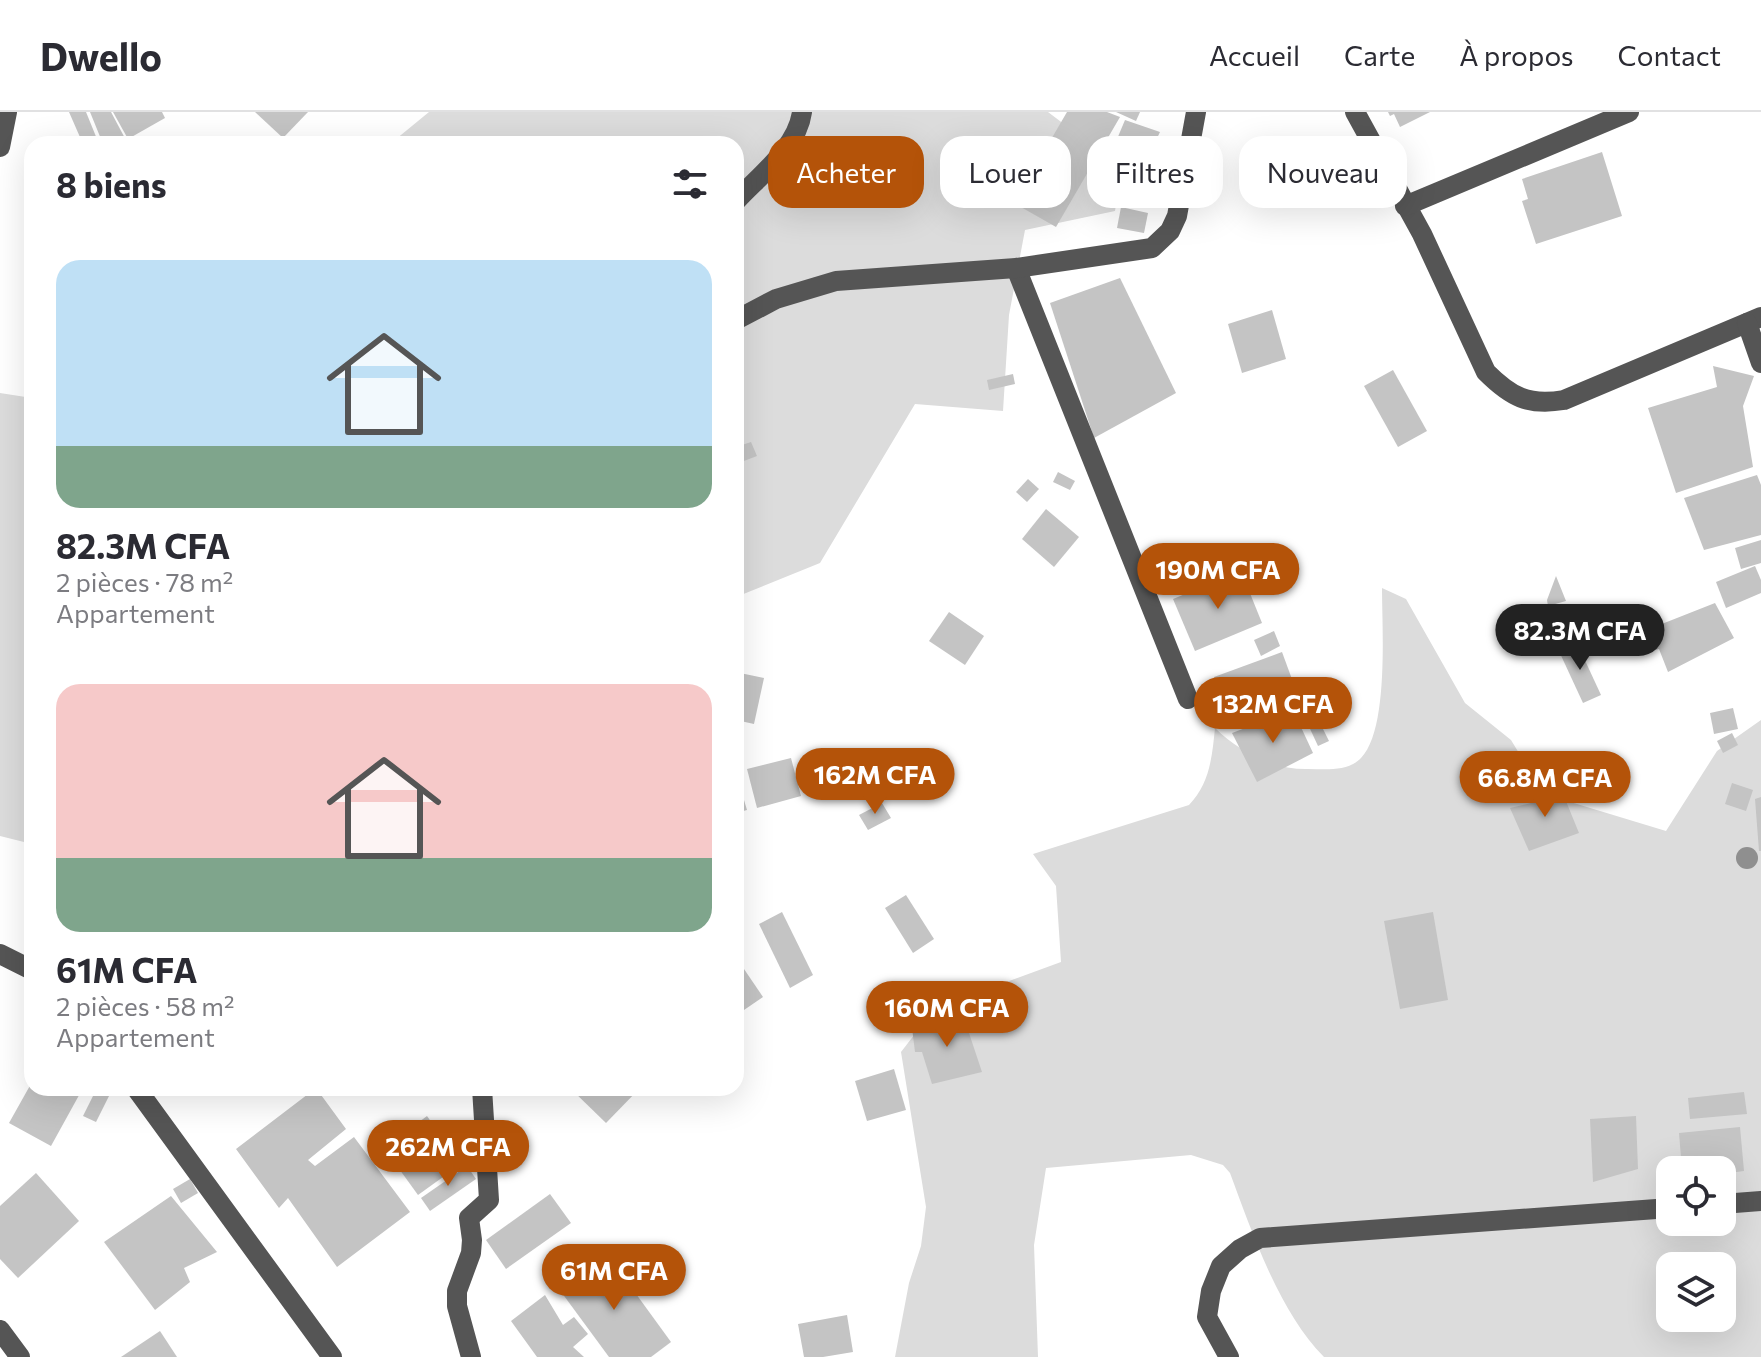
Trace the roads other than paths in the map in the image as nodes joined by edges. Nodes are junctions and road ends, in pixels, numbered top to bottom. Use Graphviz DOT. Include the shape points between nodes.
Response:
graph roads {
  1 [pos="7,112"];
  2 [pos="802,112"];
  3 [pos="1196,112"];
  4 [pos="1355,112"];
  5 [pos="1629,112"];
  6 [pos="1368,136"];
  7 [pos="0,147"];
  8 [pos="744,192"];
  9 [pos="1407,205"];
  10 [pos="1406,208"];
  11 [pos="1016,268"];
  12 [pos="744,316"];
  13 [pos="1754,320"];
  14 [pos="1761,363"];
  15 [pos="1188,699"];
  16 [pos="0,954"];
  17 [pos="24,966"];
  18 [pos="142,1096"];
  19 [pos="482,1096"];
  20 [pos="1761,1201"];
  21 [pos="1736,1203"];
  22 [pos="1656,1209"];
  23 [pos="0,1330"];
  24 [pos="20,1357"];
  25 [pos="332,1357"];
  26 [pos="471,1357"];
  27 [pos="1229,1357"];
  1 -- 7 [label="street"];
  2 -- 8 [label="street" via="789,143"];
  3 -- 11 [label="street" via="1177,216 1162,240 1152,248"];
  4 -- 6 [label="street"];
  5 -- 9 [label="street"];
  10 -- 13 [label="street" via="1486,372 1523,399 1544,404 1564,400"];
  11 -- 12 [label="street" via="836,281 776,299"];
  11 -- 15 [label="street"];
  13 -- 14 [label="street"];
  16 -- 17 [label="street"];
  18 -- 25 [label="street"];
  19 -- 26 [label="street" via="489,1200 469,1218 471,1253 457,1291"];
  20 -- 21 [label="street"];
  22 -- 27 [label="street" via="1260,1238 1221,1266 1211,1291 1207,1317"];
  23 -- 24 [label="street"];
}
